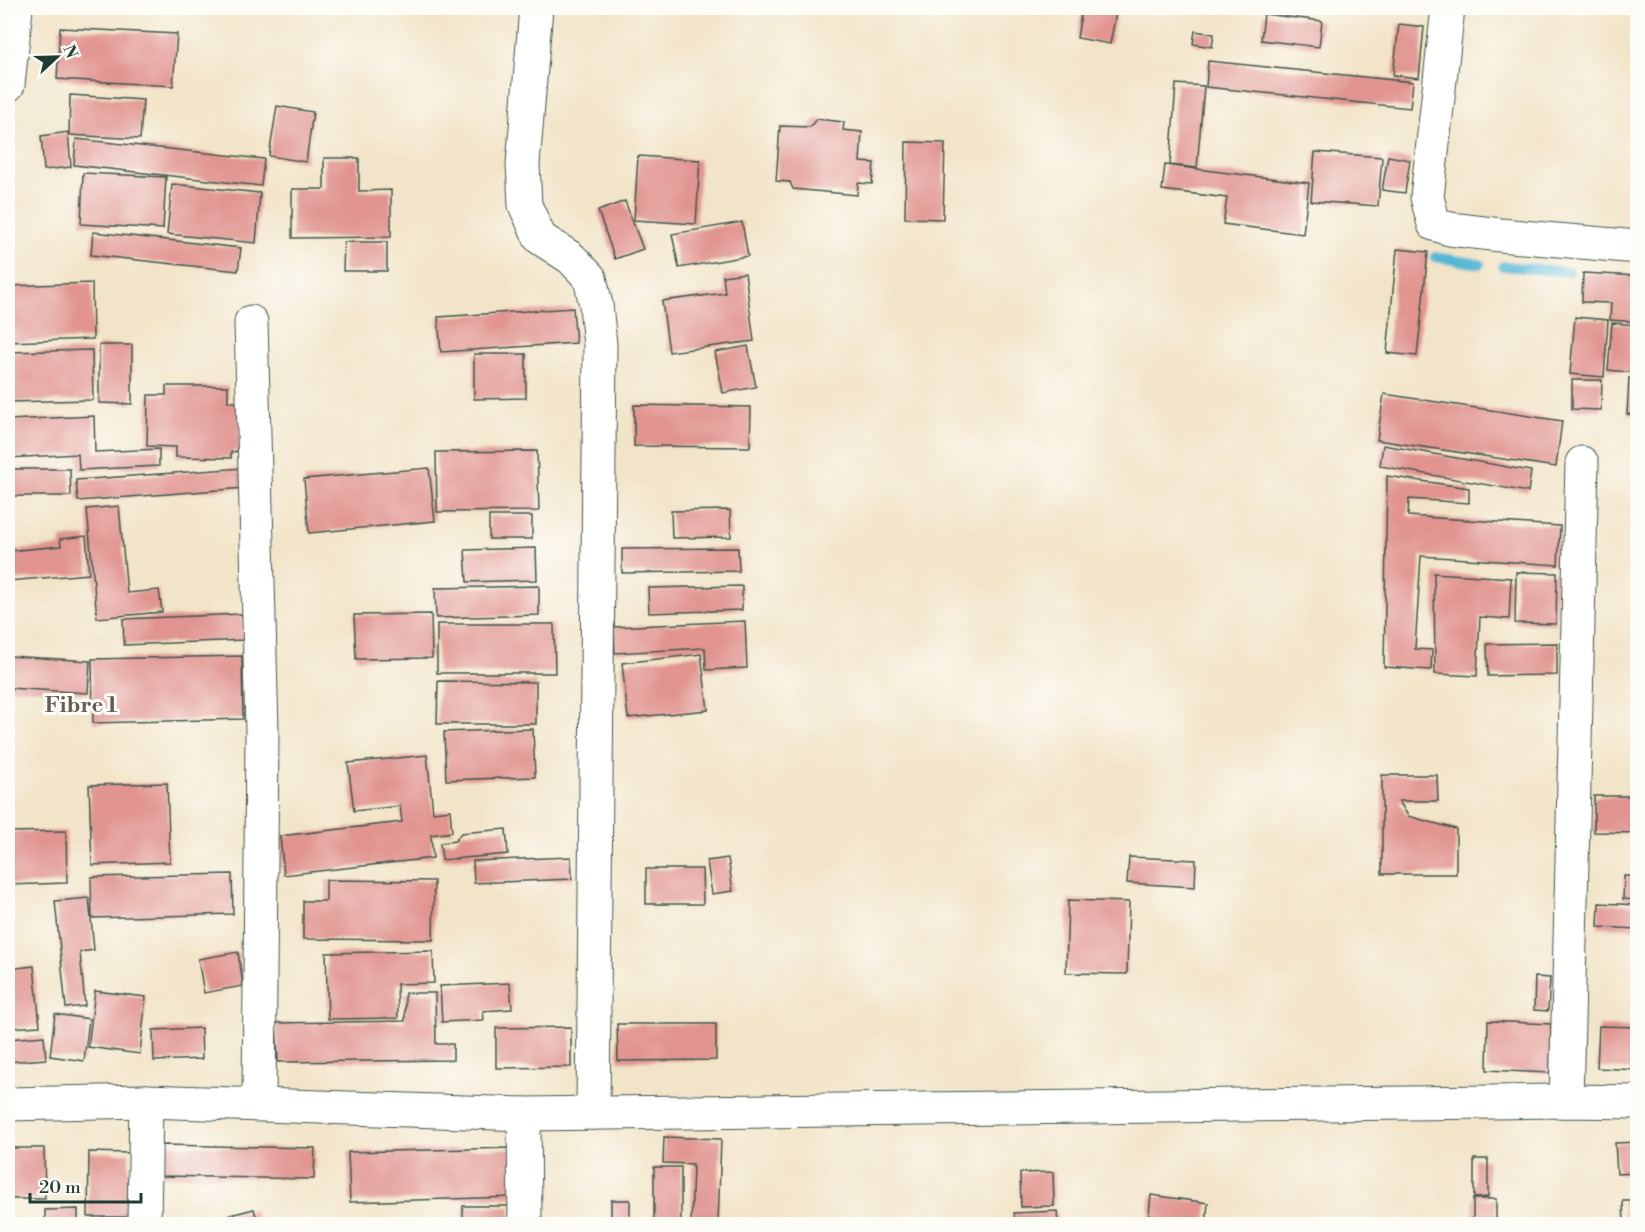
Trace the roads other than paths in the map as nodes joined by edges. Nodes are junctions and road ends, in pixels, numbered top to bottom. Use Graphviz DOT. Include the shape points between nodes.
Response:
graph roads {
  1 [pos="16,8"];
  2 [pos="536,8"];
  3 [pos="1448,8"];
  4 [pos="8,85"];
  5 [pos="1638,247"];
  6 [pos="250,322"];
  7 [pos="1582,463"];
  8 [pos="146,1101"];
  9 [pos="1566,1101"];
  10 [pos="1638,1102"];
  11 [pos="8,1104"];
  12 [pos="260,1104"];
  13 [pos="593,1113"];
  14 [pos="524,1114"];
  15 [pos="144,1224"];
  16 [pos="525,1224"];
  1 -- 4 [label="street"];
  2 -- 13 [label="street" via="523,164 525,205 540,238 571,258 590,278 600,345"];
  3 -- 5 [label="street" via="1427,197 1434,224 1490,234"];
  6 -- 12 [label="street" via="262,731"];
  7 -- 9 [label="street"];
  8 -- 11 [label="street"];
  8 -- 12 [label="street"];
  8 -- 15 [label="street"];
  9 -- 10 [label="street"];
  9 -- 13 [label="street"];
  12 -- 14 [label="street"];
  13 -- 14 [label="street"];
  14 -- 16 [label="street"];
}
